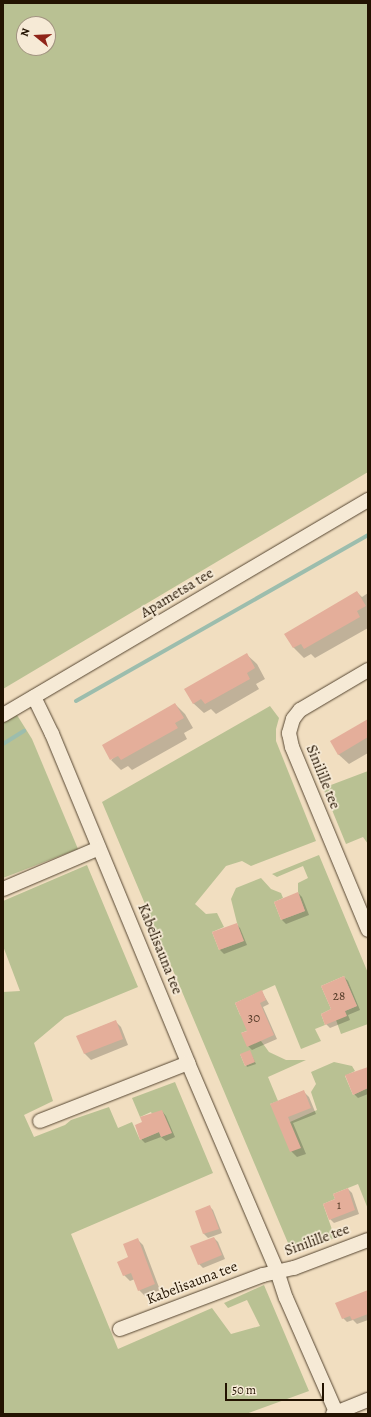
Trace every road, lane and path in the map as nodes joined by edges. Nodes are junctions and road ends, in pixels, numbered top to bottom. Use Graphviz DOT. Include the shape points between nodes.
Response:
graph roads {
  1 [pos="368,500"];
  2 [pos="368,670"];
  3 [pos="34,697"];
  4 [pos="3,715"];
  5 [pos="99,848"];
  6 [pos="3,889"];
  7 [pos="368,930"];
  8 [pos="188,1063"];
  9 [pos="40,1121"];
  10 [pos="368,1240"];
  11 [pos="277,1271"];
  12 [pos="120,1329"];
  13 [pos="368,1400"];
  14 [pos="336,1414"];
  1 -- 3 [label="street, Apametsa tee"];
  2 -- 7 [label="street, Sinilille tee" via="300,710 293,719 289,733 292,747"];
  3 -- 4 [label="street, Apametsa tee"];
  3 -- 5 [label="street, Kabelisauna tee"];
  5 -- 6 [label="street"];
  5 -- 8 [label="street, Kabelisauna tee"];
  8 -- 9 [label="street"];
  8 -- 11 [label="street, Kabelisauna tee"];
  10 -- 11 [label="street, Sinilille tee" via="294,1268"];
  11 -- 12 [label="street, Kabelisauna tee" via="262,1274"];
  11 -- 14 [label="street, Kabelisauna tee"];
  13 -- 14 [label="street"];
}
